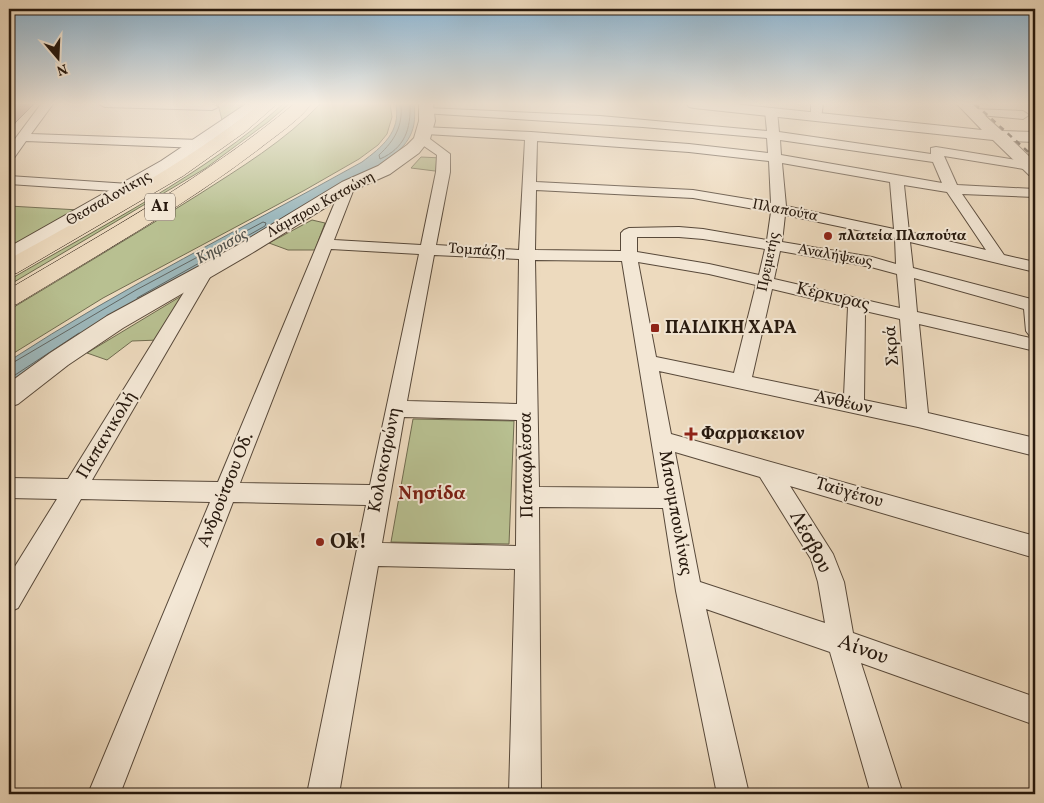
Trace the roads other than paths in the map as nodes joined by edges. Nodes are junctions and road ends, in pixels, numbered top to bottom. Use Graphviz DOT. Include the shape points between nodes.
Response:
graph roads {
  1 [pos="18,141"];
  2 [pos="135,141"];
  3 [pos="203,141"];
  4 [pos="221,141"];
  5 [pos="259,141"];
  6 [pos="419,141"];
  7 [pos="432,141"];
  8 [pos="530,141"];
  9 [pos="605,141"];
  10 [pos="775,141"];
  11 [pos="827,141"];
  12 [pos="1004,141"];
  13 [pos="199,144"];
  14 [pos="9,155"];
  15 [pos="937,155"];
  16 [pos="774,158"];
  17 [pos="1032,169"];
  18 [pos="897,179"];
  19 [pos="9,180"];
  20 [pos="348,186"];
  21 [pos="530,186"];
  22 [pos="129,188"];
  23 [pos="954,189"];
  24 [pos="1035,193"];
  25 [pos="779,209"];
  26 [pos="631,231"];
  27 [pos="902,235"];
  28 [pos="325,244"];
  29 [pos="774,246"];
  30 [pos="428,248"];
  31 [pos="9,255"];
  32 [pos="528,255"];
  33 [pos="630,256"];
  34 [pos="998,257"];
  35 [pos="1035,266"];
  36 [pos="9,268"];
  37 [pos="905,271"];
  38 [pos="205,272"];
  39 [pos="766,282"];
  40 [pos="9,299"];
  41 [pos="857,303"];
  42 [pos="1034,306"];
  43 [pos="909,315"];
  44 [pos="1035,331"];
  45 [pos="1035,345"];
  46 [pos="649,362"];
  47 [pos="741,382"];
  48 [pos="9,397"];
  49 [pos="854,405"];
  50 [pos="395,409"];
  51 [pos="526,412"];
  52 [pos="918,419"];
  53 [pos="662,440"];
  54 [pos="1035,447"];
  55 [pos="767,469"];
  56 [pos="9,488"];
  57 [pos="74,490"];
  58 [pos="225,492"];
  59 [pos="379,495"];
  60 [pos="527,497"];
  61 [pos="673,498"];
  62 [pos="1035,547"];
  63 [pos="368,554"];
  64 [pos="528,558"];
  65 [pos="689,591"];
  66 [pos="9,599"];
  67 [pos="841,642"];
  68 [pos="1035,711"];
  69 [pos="104,794"];
  70 [pos="324,794"];
  71 [pos="525,794"];
  72 [pos="733,794"];
  73 [pos="887,794"];
  1 -- 14 [label="street"];
  2 -- 13 [label="street"];
  3 -- 13 [label="street, Θεσσαλονίκης"];
  4 -- 36 [label="highway, Α1" via="189,164"];
  5 -- 40 [label="highway, Α1" via="220,171"];
  6 -- 20 [label="street, Λάμπρου Κατσώνη" via="384,170"];
  7 -- 30 [label="street, Κολοκοτρώνη" via="445,158"];
  8 -- 21 [label="street, Παπαφλέσσα"];
  9 -- 16 [label="street"];
  10 -- 16 [label="street, Πρεμετής"];
  11 -- 15 [label="street"];
  12 -- 17 [label="street"];
  13 -- 22 [label="street, Θεσσαλονίκης"];
  15 -- 17 [label="street"];
  15 -- 23 [label="street"];
  16 -- 18 [label="street"];
  16 -- 25 [label="street, Πρεμετής"];
  18 -- 23 [label="street"];
  18 -- 27 [label="street, Σκρά"];
  19 -- 22 [label="street"];
  20 -- 28 [label="street, Ανδρούτσου Οδ."];
  20 -- 38 [label="street, Λάμπρου Κατσώνη"];
  21 -- 25 [label="street, Πλαπούτα" via="693,194"];
  21 -- 32 [label="street, Παπαφλέσσα"];
  22 -- 31 [label="street, Θεσσαλονίκης"];
  23 -- 24 [label="street"];
  23 -- 34 [label="street"];
  25 -- 27 [label="street, Πλαπούτα"];
  25 -- 29 [label="street, Πρεμετής"];
  26 -- 29 [label="street, Αναλήψεως" via="697,234"];
  26 -- 33 [label="street, Μπουμπουλίνας" via="628,237"];
  27 -- 34 [label="street, Πλαπούτα"];
  27 -- 37 [label="street, Σκρά"];
  28 -- 30 [label="street, Τομπάζη"];
  28 -- 58 [label="street, Ανδρούτσου Οδ."];
  29 -- 37 [label="street, Αναλήψεως"];
  29 -- 39 [label="street, Πρεμετής"];
  30 -- 32 [label="street, Τομπάζη"];
  30 -- 50 [label="street, Κολοκοτρώνη"];
  32 -- 33 [label="street, Τομπάζη"];
  32 -- 51 [label="street, Παπαφλέσσα"];
  33 -- 39 [label="street, Κέρκυρας" via="709,268"];
  33 -- 46 [label="street, Μπουμπουλίνας"];
  34 -- 35 [label="street, Πλαπούτα"];
  37 -- 42 [label="street, Αναλήψεως"];
  37 -- 43 [label="street, Σκρά"];
  38 -- 48 [label="street, Λάμπρου Κατσώνη" via="115,322"];
  38 -- 57 [label="street, Παπανικολή"];
  39 -- 41 [label="street, Κέρκυρας"];
  39 -- 47 [label="street, Πρεμετής"];
  41 -- 43 [label="street, Κέρκυρας"];
  41 -- 49 [label="street"];
  42 -- 44 [label="street"];
  43 -- 45 [label="street, Κέρκυρας"];
  43 -- 52 [label="street, Σκρά"];
  46 -- 47 [label="street, Ανθέων"];
  46 -- 53 [label="street, Μπουμπουλίνας"];
  47 -- 49 [label="street, Ανθέων"];
  49 -- 52 [label="street, Ανθέων"];
  50 -- 51 [label="street"];
  50 -- 59 [label="street, Κολοκοτρώνη"];
  51 -- 60 [label="street, Παπαφλέσσα"];
  52 -- 54 [label="street, Ανθέων"];
  53 -- 55 [label="street, Ταϋγέτου"];
  53 -- 61 [label="street, Μπουμπουλίνας"];
  55 -- 62 [label="street, Ταϋγέτου"];
  55 -- 67 [label="street, Λέσβου" via="821,554 831,582"];
  56 -- 57 [label="street"];
  57 -- 58 [label="street"];
  57 -- 66 [label="street, Παπανικολή"];
  58 -- 59 [label="street"];
  58 -- 69 [label="street, Ανδρούτσου Οδ."];
  59 -- 63 [label="street, Κολοκοτρώνη"];
  60 -- 61 [label="street"];
  60 -- 64 [label="street, Παπαφλέσσα"];
  61 -- 65 [label="street, Μπουμπουλίνας"];
  63 -- 64 [label="street"];
  63 -- 70 [label="street, Κολοκοτρώνη"];
  64 -- 71 [label="street, Παπαφλέσσα"];
  65 -- 67 [label="street, Αίνου"];
  65 -- 72 [label="street, Μπουμπουλίνας"];
  67 -- 68 [label="street, Αίνου"];
  67 -- 73 [label="street, Λέσβου"];
}
